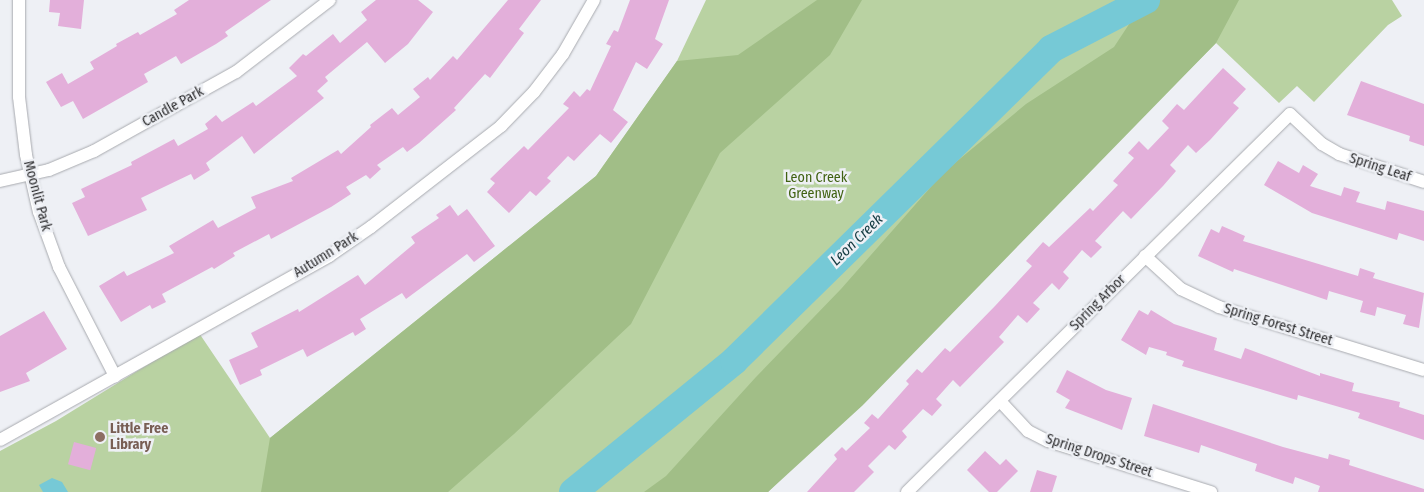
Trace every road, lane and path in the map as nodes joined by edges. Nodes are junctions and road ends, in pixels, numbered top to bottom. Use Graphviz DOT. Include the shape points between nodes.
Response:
graph roads {
  1 [pos="19,0"];
  2 [pos="329,0"];
  3 [pos="594,0"];
  4 [pos="1290,114"];
  5 [pos="31,175"];
  6 [pos="0,181"];
  7 [pos="1424,182"];
  8 [pos="1145,256"];
  9 [pos="1424,370"];
  10 [pos="115,376"];
  11 [pos="1000,401"];
  12 [pos="0,440"];
  13 [pos="906,492"];
  14 [pos="1211,492"];
  1 -- 5 [label="street, Moonlit Park" via="19,97"];
  2 -- 5 [label="street, Candle Park" via="236,72 94,151"];
  3 -- 10 [label="street, Autumn Park" via="563,54 534,92 464,157 329,256"];
  4 -- 7 [label="street, Spring Leaf" via="1322,144 1339,154"];
  4 -- 8 [label="street, Spring Arbor"];
  5 -- 6 [label="street, Candle Park"];
  5 -- 10 [label="street, Moonlit Park" via="39,212 58,267"];
  8 -- 9 [label="street, Spring Forest Street" via="1181,289 1219,307"];
  8 -- 11 [label="street, Spring Arbor"];
  10 -- 12 [label="street, Autumn Park"];
  11 -- 13 [label="street, Spring Arbor"];
  11 -- 14 [label="street, Spring Drops Street" via="1028,431 1048,441"];
}
